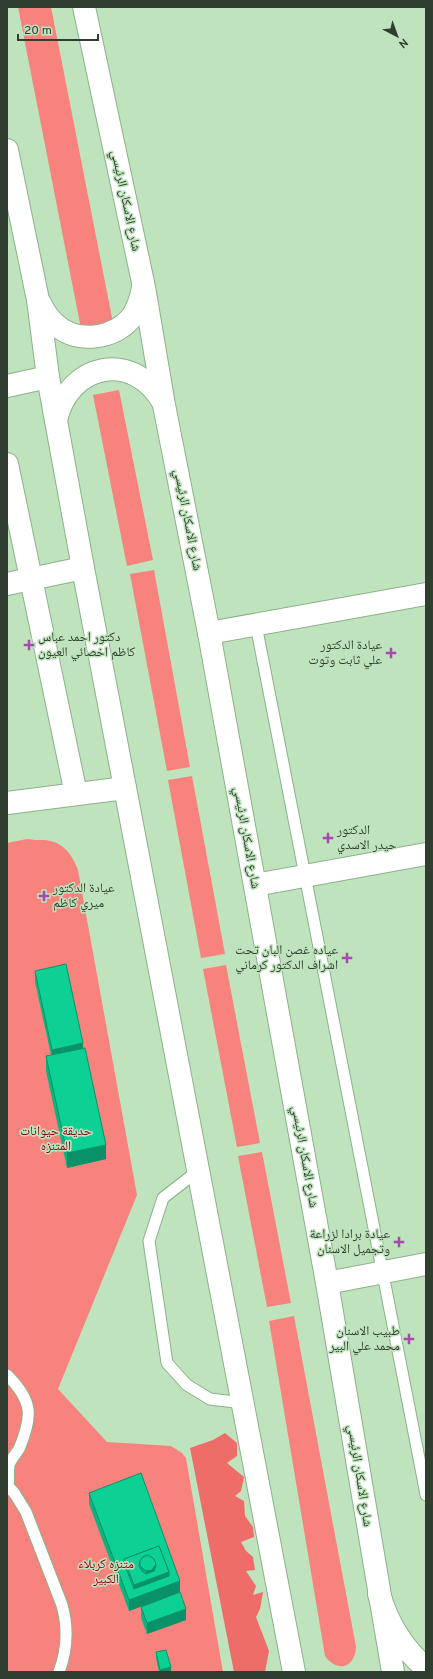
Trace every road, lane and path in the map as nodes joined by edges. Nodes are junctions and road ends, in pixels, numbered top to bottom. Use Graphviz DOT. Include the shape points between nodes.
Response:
graph roads {
  1 [pos="84,7"];
  2 [pos="7,150"];
  3 [pos="144,287"];
  4 [pos="38,300"];
  5 [pos="48,377"];
  6 [pos="7,386"];
  7 [pos="164,405"];
  8 [pos="56,421"];
  9 [pos="7,464"];
  10 [pos="83,568"];
  11 [pos="31,579"];
  12 [pos="7,584"];
  13 [pos="426,594"];
  14 [pos="256,625"];
  15 [pos="209,633"];
  16 [pos="125,788"];
  17 [pos="76,794"];
  18 [pos="7,803"];
  19 [pos="426,854"];
  20 [pos="304,876"];
  21 [pos="254,885"];
  22 [pos="198,1170"];
  23 [pos="426,1264"];
  24 [pos="384,1272"];
  25 [pos="327,1283"];
  26 [pos="7,1375"];
  27 [pos="243,1403"];
  28 [pos="8,1486"];
  29 [pos="426,1495"];
  30 [pos="379,1594"];
  31 [pos="426,1668"];
  32 [pos="59,1672"];
  33 [pos="294,1672"];
  34 [pos="393,1672"];
  1 -- 3 [label="main road, شارع الاسكان الرئيسي"];
  2 -- 4 [label="main road"];
  3 -- 4 [label="main road" via="140,303 132,317 120,328 104,335 88,337 72,334 57,326 46,315"];
  3 -- 7 [label="main road, شارع الاسكان الرئيسي"];
  4 -- 5 [label="main road"];
  5 -- 6 [label="main road"];
  5 -- 8 [label="main road"];
  7 -- 8 [label="main road" via="157,392 146,381 119,370 104,370 89,374 76,383 59,407"];
  7 -- 15 [label="main road, شارع الاسكان الرئيسي"];
  8 -- 10 [label="main road"];
  9 -- 11 [label="main road"];
  10 -- 11 [label="main road"];
  10 -- 16 [label="main road"];
  11 -- 12 [label="main road"];
  11 -- 17 [label="main road"];
  13 -- 14 [label="main road"];
  14 -- 15 [label="main road"];
  14 -- 20 [label="lane"];
  15 -- 21 [label="main road, شارع الاسكان الرئيسي"];
  16 -- 17 [label="main road"];
  16 -- 22 [label="main road"];
  17 -- 18 [label="main road"];
  19 -- 20 [label="main road"];
  20 -- 21 [label="main road"];
  20 -- 24 [label="lane"];
  21 -- 25 [label="main road, شارع الاسكان الرئيسي"];
  22 -- 27 [label="main road"];
  22 -- 27 [label="lane" via="163,1198 149,1241 166,1363 186,1385 210,1399"];
  23 -- 24 [label="main road"];
  24 -- 25 [label="main road"];
  24 -- 29 [label="lane"];
  25 -- 30 [label="main road, شارع الاسكان الرئيسي"];
  26 -- 28 [label="lane" via="29,1406 28,1423 18,1450 9,1464"];
  27 -- 33 [label="main road"];
  28 -- 32 [label="lane" via="26,1512 62,1605 66,1620 66,1636"];
  30 -- 31 [label="main road" via="386,1616 399,1639"];
  30 -- 34 [label="main road, شارع الاسكان الرئيسي"];
}
